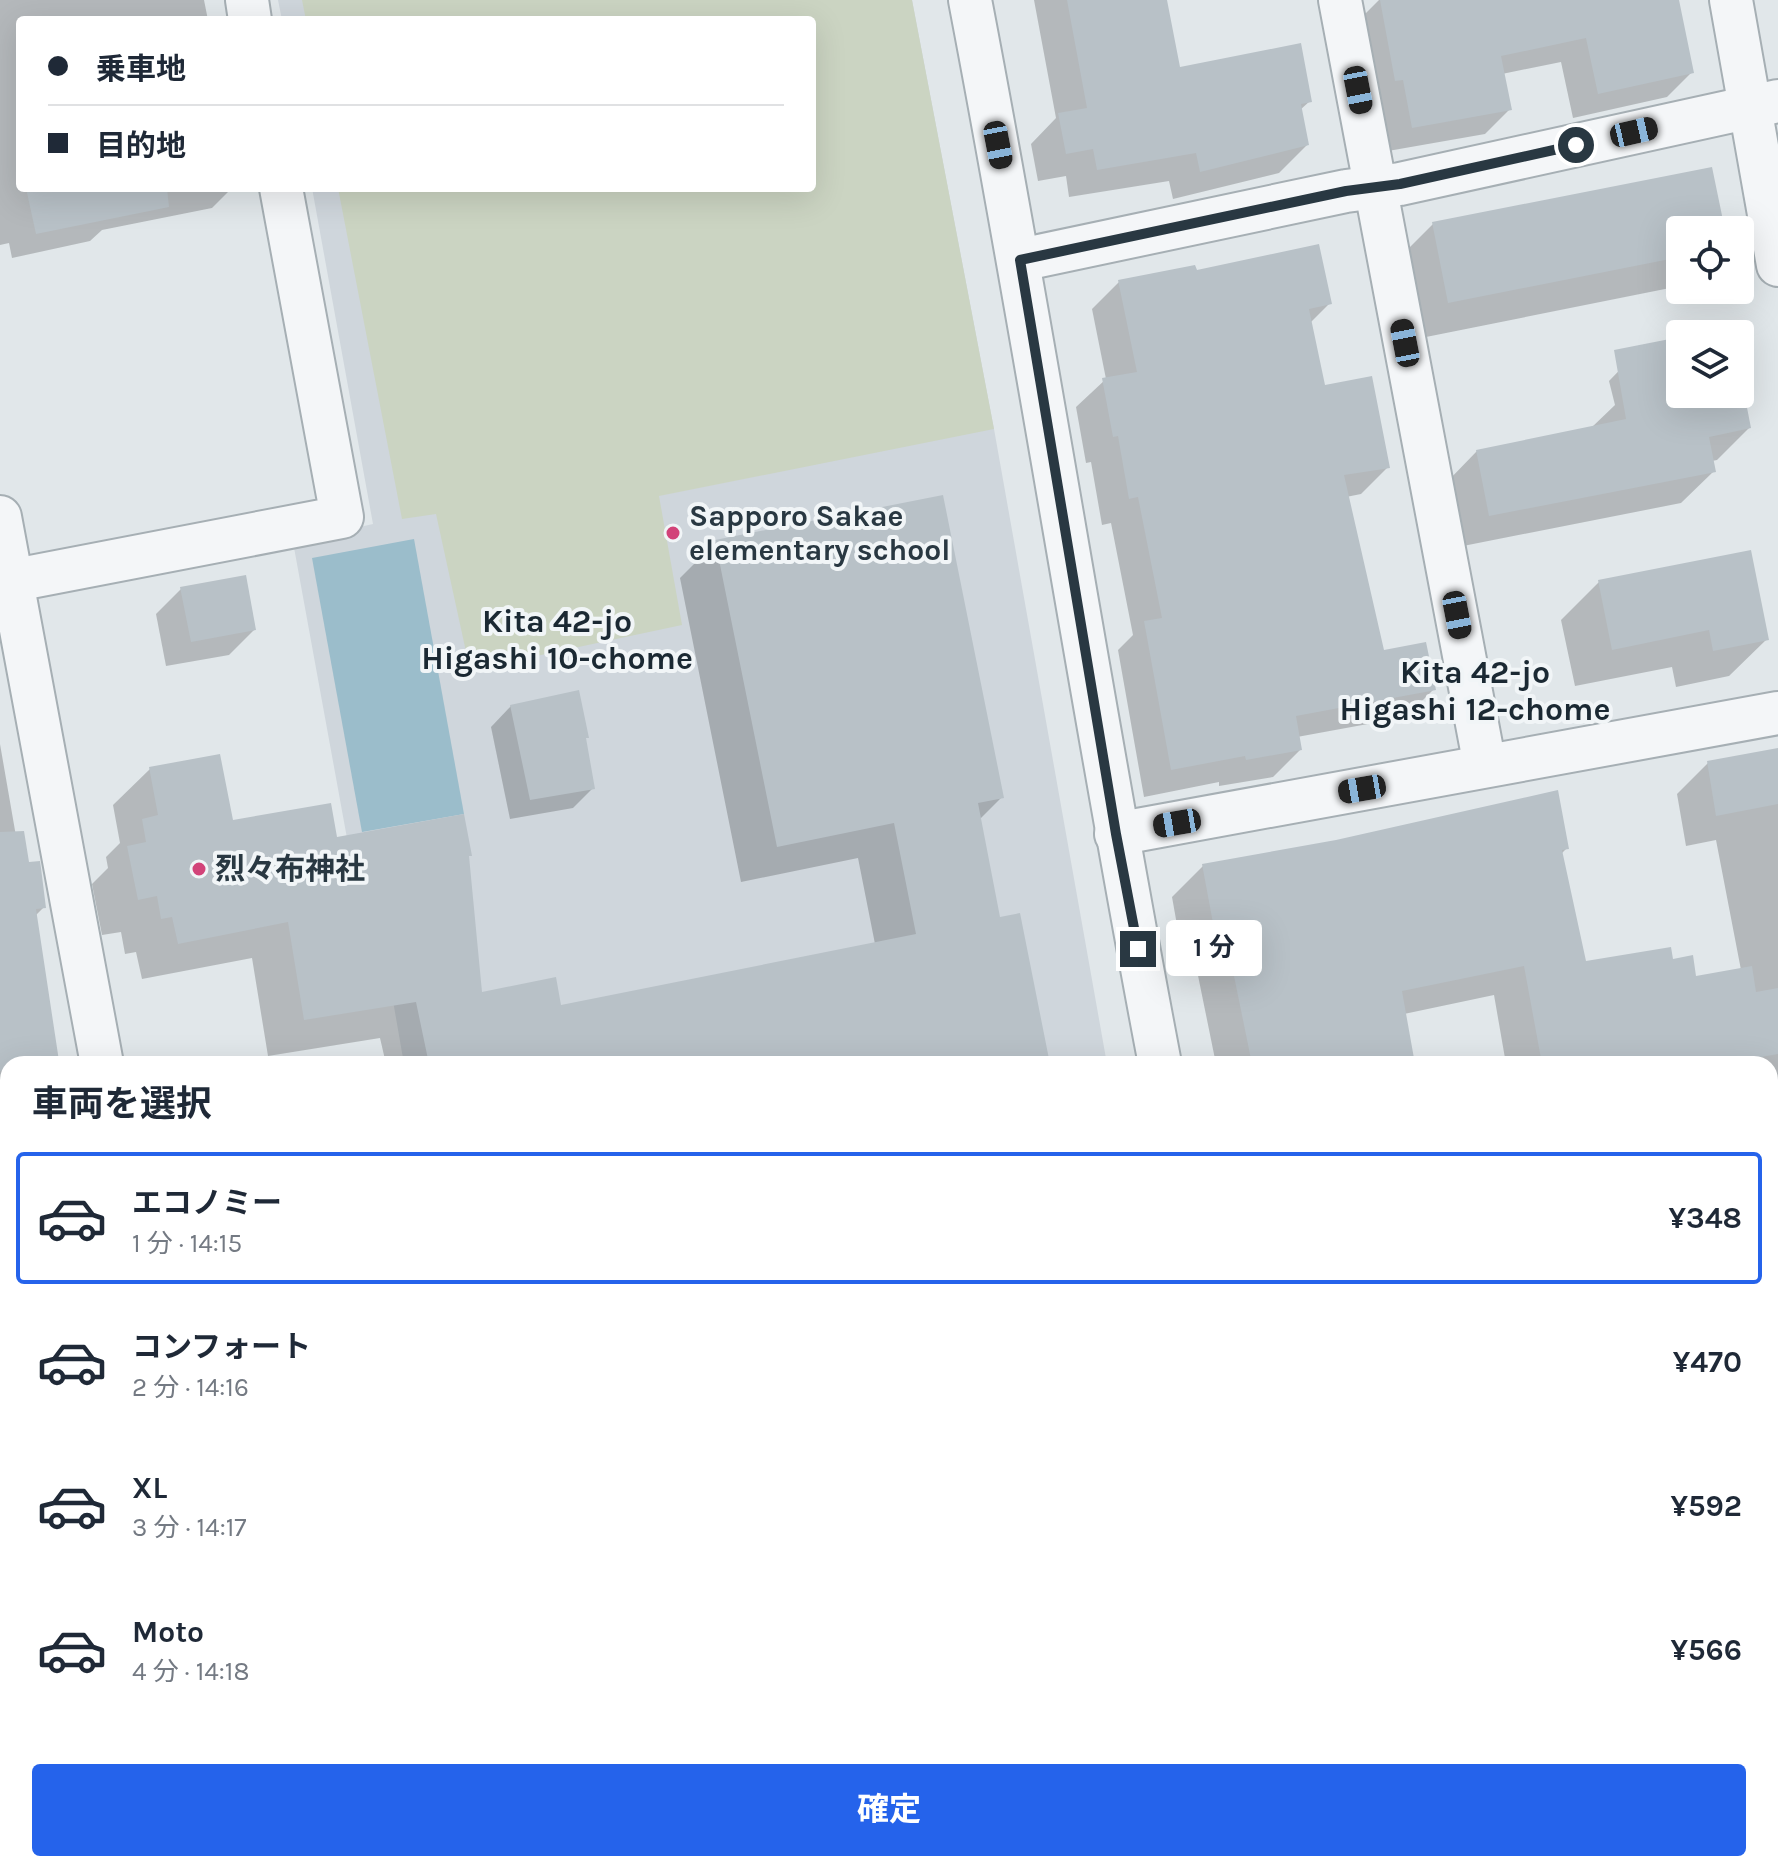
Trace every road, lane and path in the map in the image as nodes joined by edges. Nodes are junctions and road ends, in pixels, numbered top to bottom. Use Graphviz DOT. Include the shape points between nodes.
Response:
graph roads {
  1 [pos="970,0"];
  2 [pos="1340,0"];
  3 [pos="1731,0"];
  4 [pos="1765,103"];
  5 [pos="1376,187"];
  6 [pos="282,192"];
  7 [pos="1020,260"];
  8 [pos="1778,265"];
  9 [pos="0,517"];
  10 [pos="6,582"];
  11 [pos="1778,713"];
  12 [pos="1485,766"];
  13 [pos="1116,834"];
  14 [pos="100,1056"];
  15 [pos="1158,1056"];
  1 -- 7 [label="street"];
  2 -- 5 [label="street"];
  3 -- 4 [label="street"];
  4 -- 5 [label="street"];
  4 -- 8 [label="street"];
  5 -- 7 [label="street"];
  5 -- 12 [label="street"];
  6 -- 10 [label="street" via="342,517"];
  7 -- 13 [label="street"];
  9 -- 10 [label="street"];
  10 -- 14 [label="street"];
  11 -- 12 [label="street"];
  12 -- 13 [label="street"];
  13 -- 15 [label="street"];
}
